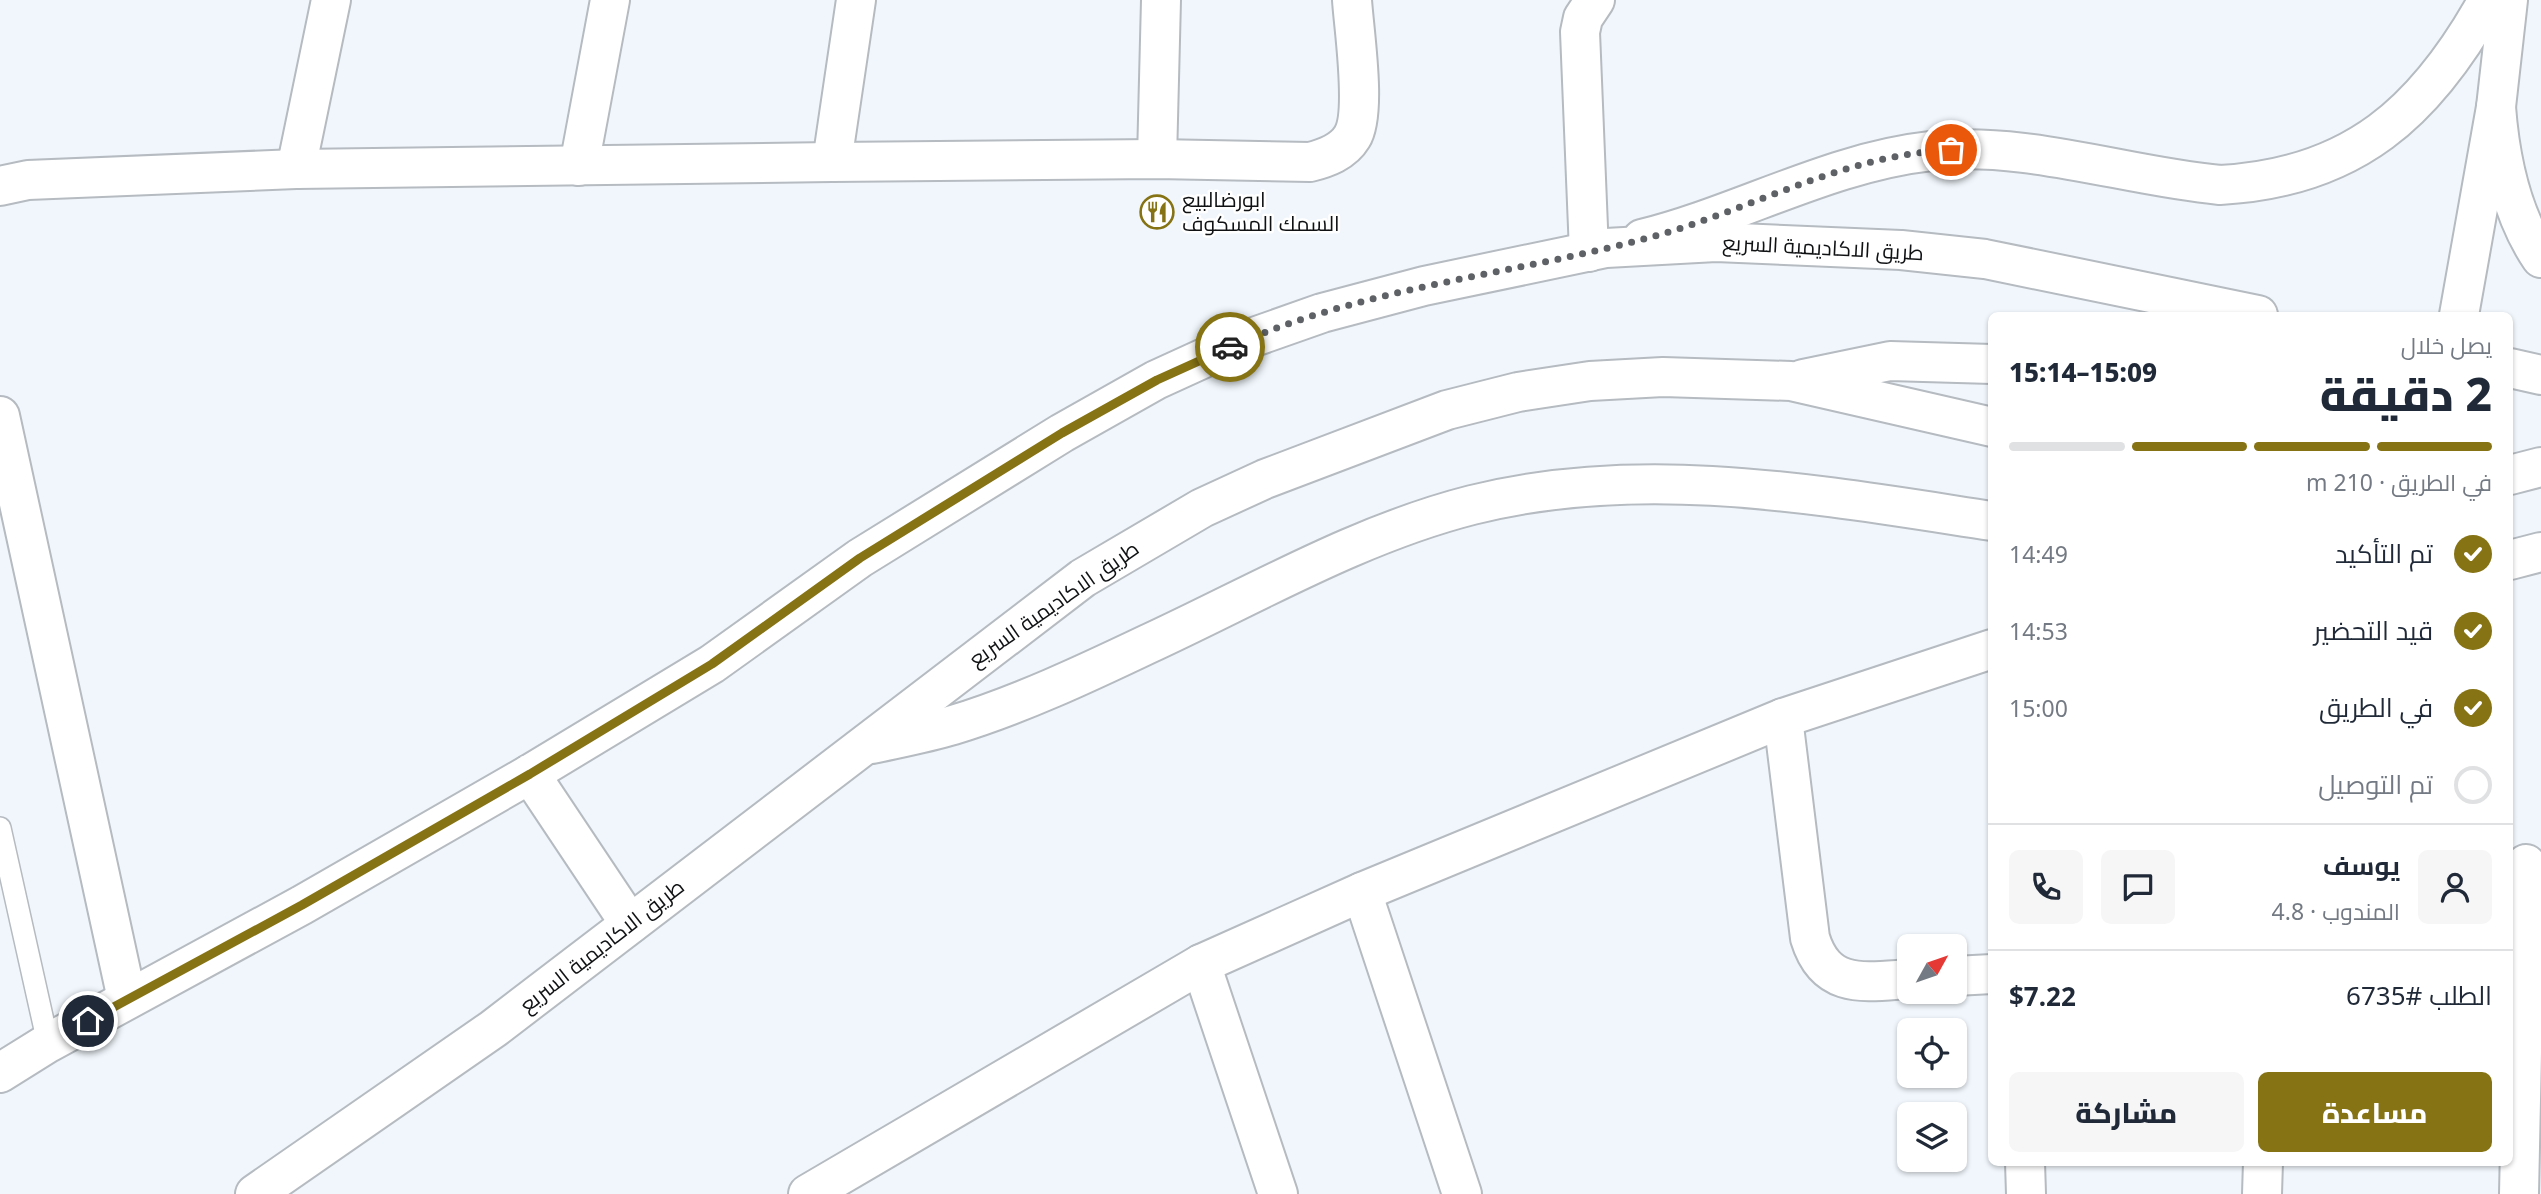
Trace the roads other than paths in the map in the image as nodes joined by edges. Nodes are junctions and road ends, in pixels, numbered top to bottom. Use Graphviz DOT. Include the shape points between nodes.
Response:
graph roads {
  1 [pos="331,0"];
  2 [pos="610,0"];
  3 [pos="856,0"];
  4 [pos="1161,0"];
  5 [pos="1352,0"];
  6 [pos="1595,0"];
  7 [pos="2488,0"];
  8 [pos="2508,0"];
  9 [pos="2496,107"];
  10 [pos="1157,159"];
  11 [pos="832,162"];
  12 [pos="579,166"];
  13 [pos="296,169"];
  14 [pos="0,186"];
  15 [pos="1598,250"];
  16 [pos="2541,258"];
  17 [pos="2243,312"];
  18 [pos="2460,312"];
  19 [pos="1988,364"];
  20 [pos="2513,369"];
  21 [pos="2541,375"];
  22 [pos="1790,381"];
  23 [pos="0,416"];
  24 [pos="1988,426"];
  25 [pos="2541,467"];
  26 [pos="2513,474"];
  27 [pos="1988,520"];
  28 [pos="2541,552"];
  29 [pos="2513,559"];
  30 [pos="1988,650"];
  31 [pos="1783,718"];
  32 [pos="860,747"];
  33 [pos="530,774"];
  34 [pos="0,828"];
  35 [pos="2521,865"];
  36 [pos="1362,892"];
  37 [pos="630,924"];
  38 [pos="1201,964"];
  39 [pos="1988,974"];
  40 [pos="1967,975"];
  41 [pos="1897,979"];
  42 [pos="127,999"];
  43 [pos="48,1043"];
  44 [pos="5,1068"];
  45 [pos="2025,1166"];
  46 [pos="2263,1166"];
  47 [pos="255,1194"];
  48 [pos="808,1194"];
  49 [pos="1278,1194"];
  50 [pos="1462,1194"];
  51 [pos="2026,1194"];
  52 [pos="2262,1194"];
  53 [pos="2519,1194"];
  1 -- 13 [label="main road"];
  2 -- 12 [label="main road"];
  3 -- 11 [label="main road"];
  4 -- 10 [label="main road"];
  5 -- 10 [label="main road" via="1359,115 1353,137 1343,148 1310,162"];
  6 -- 15 [label="main road" via="1580,33"];
  7 -- 15 [label="main road" via="2438,78 2388,130 2336,160 2291,176 2220,185 1993,149 1930,151 1812,179 1702,221"];
  8 -- 9 [label="main road"];
  9 -- 16 [label="main road" via="2507,182"];
  9 -- 18 [label="main road"];
  10 -- 11 [label="main road"];
  11 -- 12 [label="main road"];
  12 -- 13 [label="main road"];
  13 -- 14 [label="main road" via="28,180"];
  15 -- 17 [label="main road, طريق الاكاديمية السريع" via="1716,242 1901,250 1985,259"];
  15 -- 33 [label="main road, طريق الاكاديمية السريع" via="1424,286 1322,313 1157,380 860,558 712,664"];
  19 -- 22 [label="main road" via="1890,361"];
  20 -- 21 [label="main road"];
  22 -- 24 [label="main road, طريق الاكاديمية السريع"];
  22 -- 32 [label="main road, طريق الاكاديمية السريع" via="1663,377 1590,381 1518,392 1447,410 1353,444 1227,497 1141,542 1027,619"];
  23 -- 42 [label="main road"];
  25 -- 26 [label="main road"];
  27 -- 32 [label="main road" via="1825,496 1699,485 1622,484 1472,505 1400,527 1020,700 954,725"];
  28 -- 29 [label="main road"];
  30 -- 31 [label="main road"];
  31 -- 36 [label="main road"];
  31 -- 41 [label="main road" via="1815,956 1845,979"];
  32 -- 37 [label="main road, طريق الاكاديمية السريع"];
  33 -- 37 [label="main road"];
  33 -- 42 [label="main road, طريق الاكاديمية السريع"];
  34 -- 43 [label="lane"];
  35 -- 53 [label="main road"];
  36 -- 38 [label="main road"];
  36 -- 50 [label="main road"];
  37 -- 47 [label="main road, طريق الاكاديمية السريع" via="493,1029"];
  38 -- 48 [label="main road"];
  38 -- 49 [label="main road"];
  39 -- 40 [label="main road"];
  42 -- 43 [label="main road, طريق الاكاديمية السريع"];
  43 -- 44 [label="main road, طريق الاكاديمية السريع"];
  45 -- 51 [label="main road"];
  46 -- 52 [label="main road"];
}
